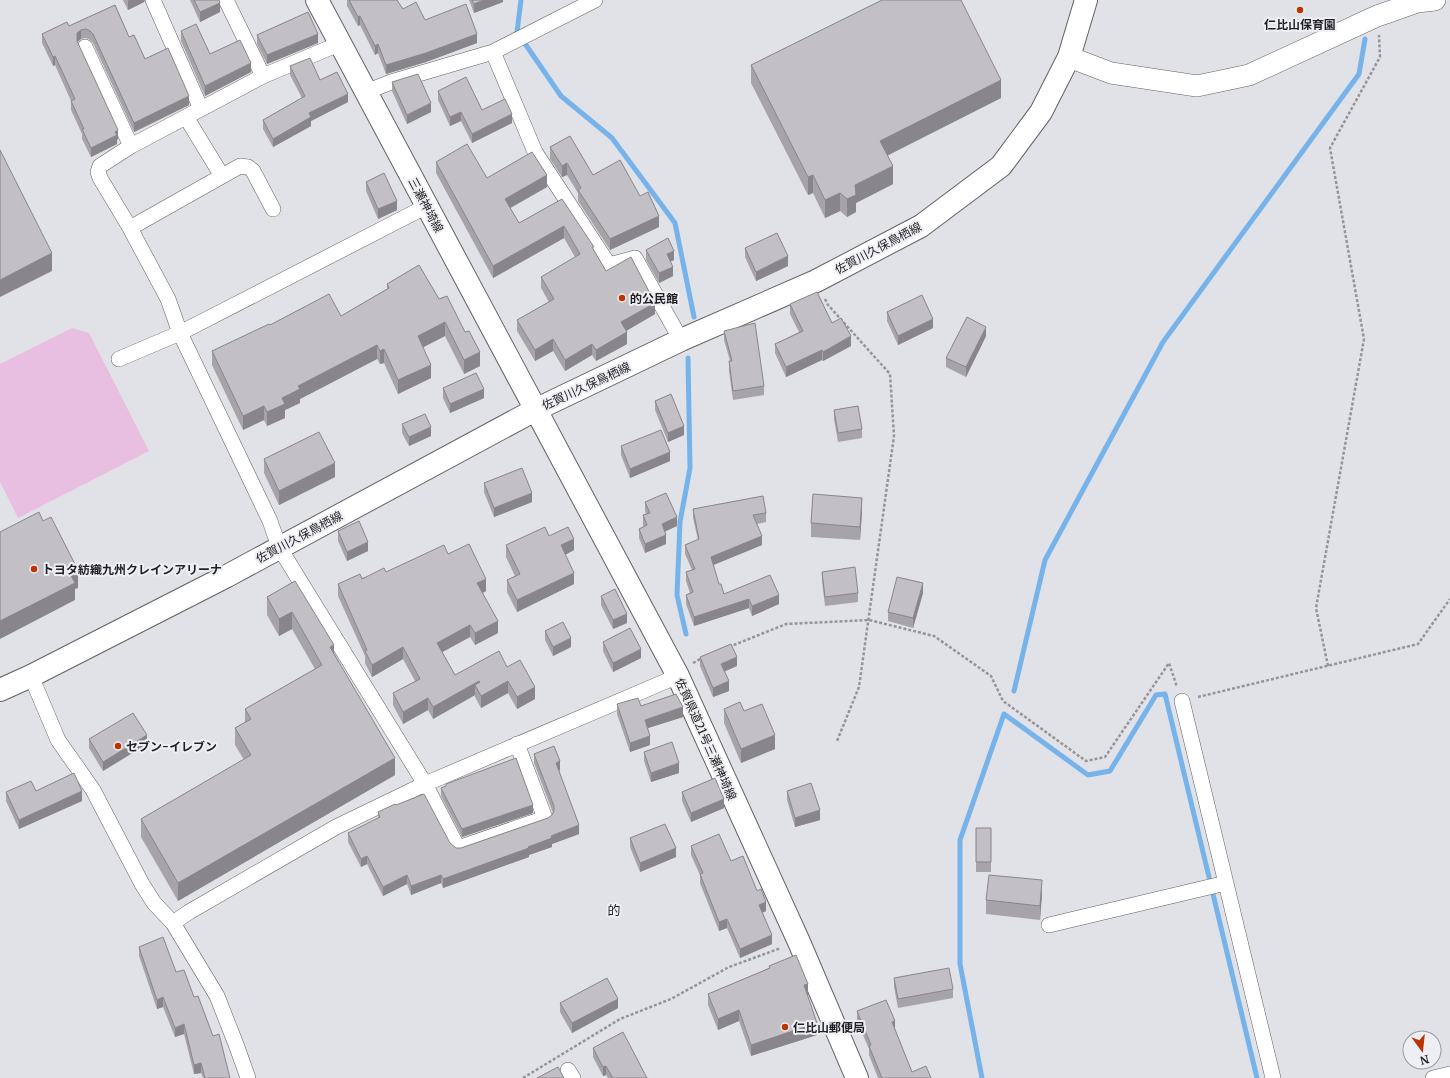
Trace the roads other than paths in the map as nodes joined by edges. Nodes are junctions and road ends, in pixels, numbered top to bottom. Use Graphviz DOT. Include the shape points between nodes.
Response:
graph roads {
  1 [pos="153,0"];
  2 [pos="226,0"];
  3 [pos="318,0"];
  4 [pos="595,0"];
  5 [pos="1086,0"];
  6 [pos="1423,1"];
  7 [pos="341,44"];
  8 [pos="85,47"];
  9 [pos="493,52"];
  10 [pos="1069,57"];
  11 [pos="263,76"];
  12 [pos="366,92"];
  13 [pos="201,108"];
  14 [pos="186,116"];
  15 [pos="131,146"];
  16 [pos="222,176"];
  17 [pos="427,206"];
  18 [pos="273,208"];
  19 [pos="130,228"];
  20 [pos="180,333"];
  21 [pos="681,340"];
  22 [pos="119,359"];
  23 [pos="535,410"];
  24 [pos="279,547"];
  25 [pos="32,676"];
  26 [pos="678,676"];
  27 [pos="0,690"];
  28 [pos="1182,700"];
  29 [pos="517,744"];
  30 [pos="424,784"];
  31 [pos="1226,883"];
  32 [pos="173,923"];
  33 [pos="1049,925"];
  34 [pos="1450,1074"];
  35 [pos="248,1078"];
  36 [pos="856,1078"];
  37 [pos="1273,1078"];
  38 [pos="1432,1078"];
  1 -- 13 [label="street"];
  2 -- 11 [label="street"];
  3 -- 7 [label="main road, 三瀬神埼線"];
  4 -- 9 [label="street"];
  5 -- 10 [label="main road, 佐賀川久保鳥栖線"];
  6 -- 10 [label="street" via="1377,16 1249,75 1197,86 1111,73"];
  7 -- 11 [label="street"];
  7 -- 12 [label="main road, 三瀬神埼線"];
  8 -- 15 [label="street"];
  9 -- 12 [label="street" via="391,82"];
  9 -- 21 [label="street" via="535,152 609,265 635,258"];
  10 -- 21 [label="main road, 佐賀川久保鳥栖線" via="1041,112 1001,166 920,226 816,281"];
  11 -- 13 [label="street"];
  12 -- 17 [label="main road, 三瀬神埼線"];
  13 -- 14 [label="street"];
  14 -- 15 [label="street"];
  14 -- 16 [label="street"];
  15 -- 19 [label="street" via="100,166 98,172"];
  16 -- 18 [label="street" via="240,166 248,167 253,171"];
  16 -- 19 [label="street"];
  17 -- 20 [label="street"];
  17 -- 23 [label="main road, 三瀬神埼線"];
  19 -- 20 [label="street" via="168,299"];
  20 -- 22 [label="street"];
  20 -- 24 [label="street" via="270,521"];
  21 -- 23 [label="main road, 佐賀川久保鳥栖線"];
  23 -- 24 [label="main road, 佐賀川久保鳥栖線"];
  23 -- 26 [label="main road, 佐賀県道21号三瀬神埼線"];
  24 -- 25 [label="main road, 佐賀川久保鳥栖線"];
  24 -- 30 [label="street"];
  25 -- 27 [label="main road, 佐賀川久保鳥栖線"];
  25 -- 32 [label="street" via="58,740 94,790 142,884 154,903"];
  26 -- 29 [label="street"];
  26 -- 36 [label="main road, 佐賀県道21号三瀬神埼線" via="798,942"];
  28 -- 31 [label="street"];
  29 -- 30 [label="street"];
  29 -- 30 [label="street" via="545,818 458,848"];
  30 -- 32 [label="street" via="336,827"];
  31 -- 33 [label="street"];
  31 -- 37 [label="street"];
  32 -- 35 [label="street" via="217,996"];
  34 -- 38 [label="street"];
}
